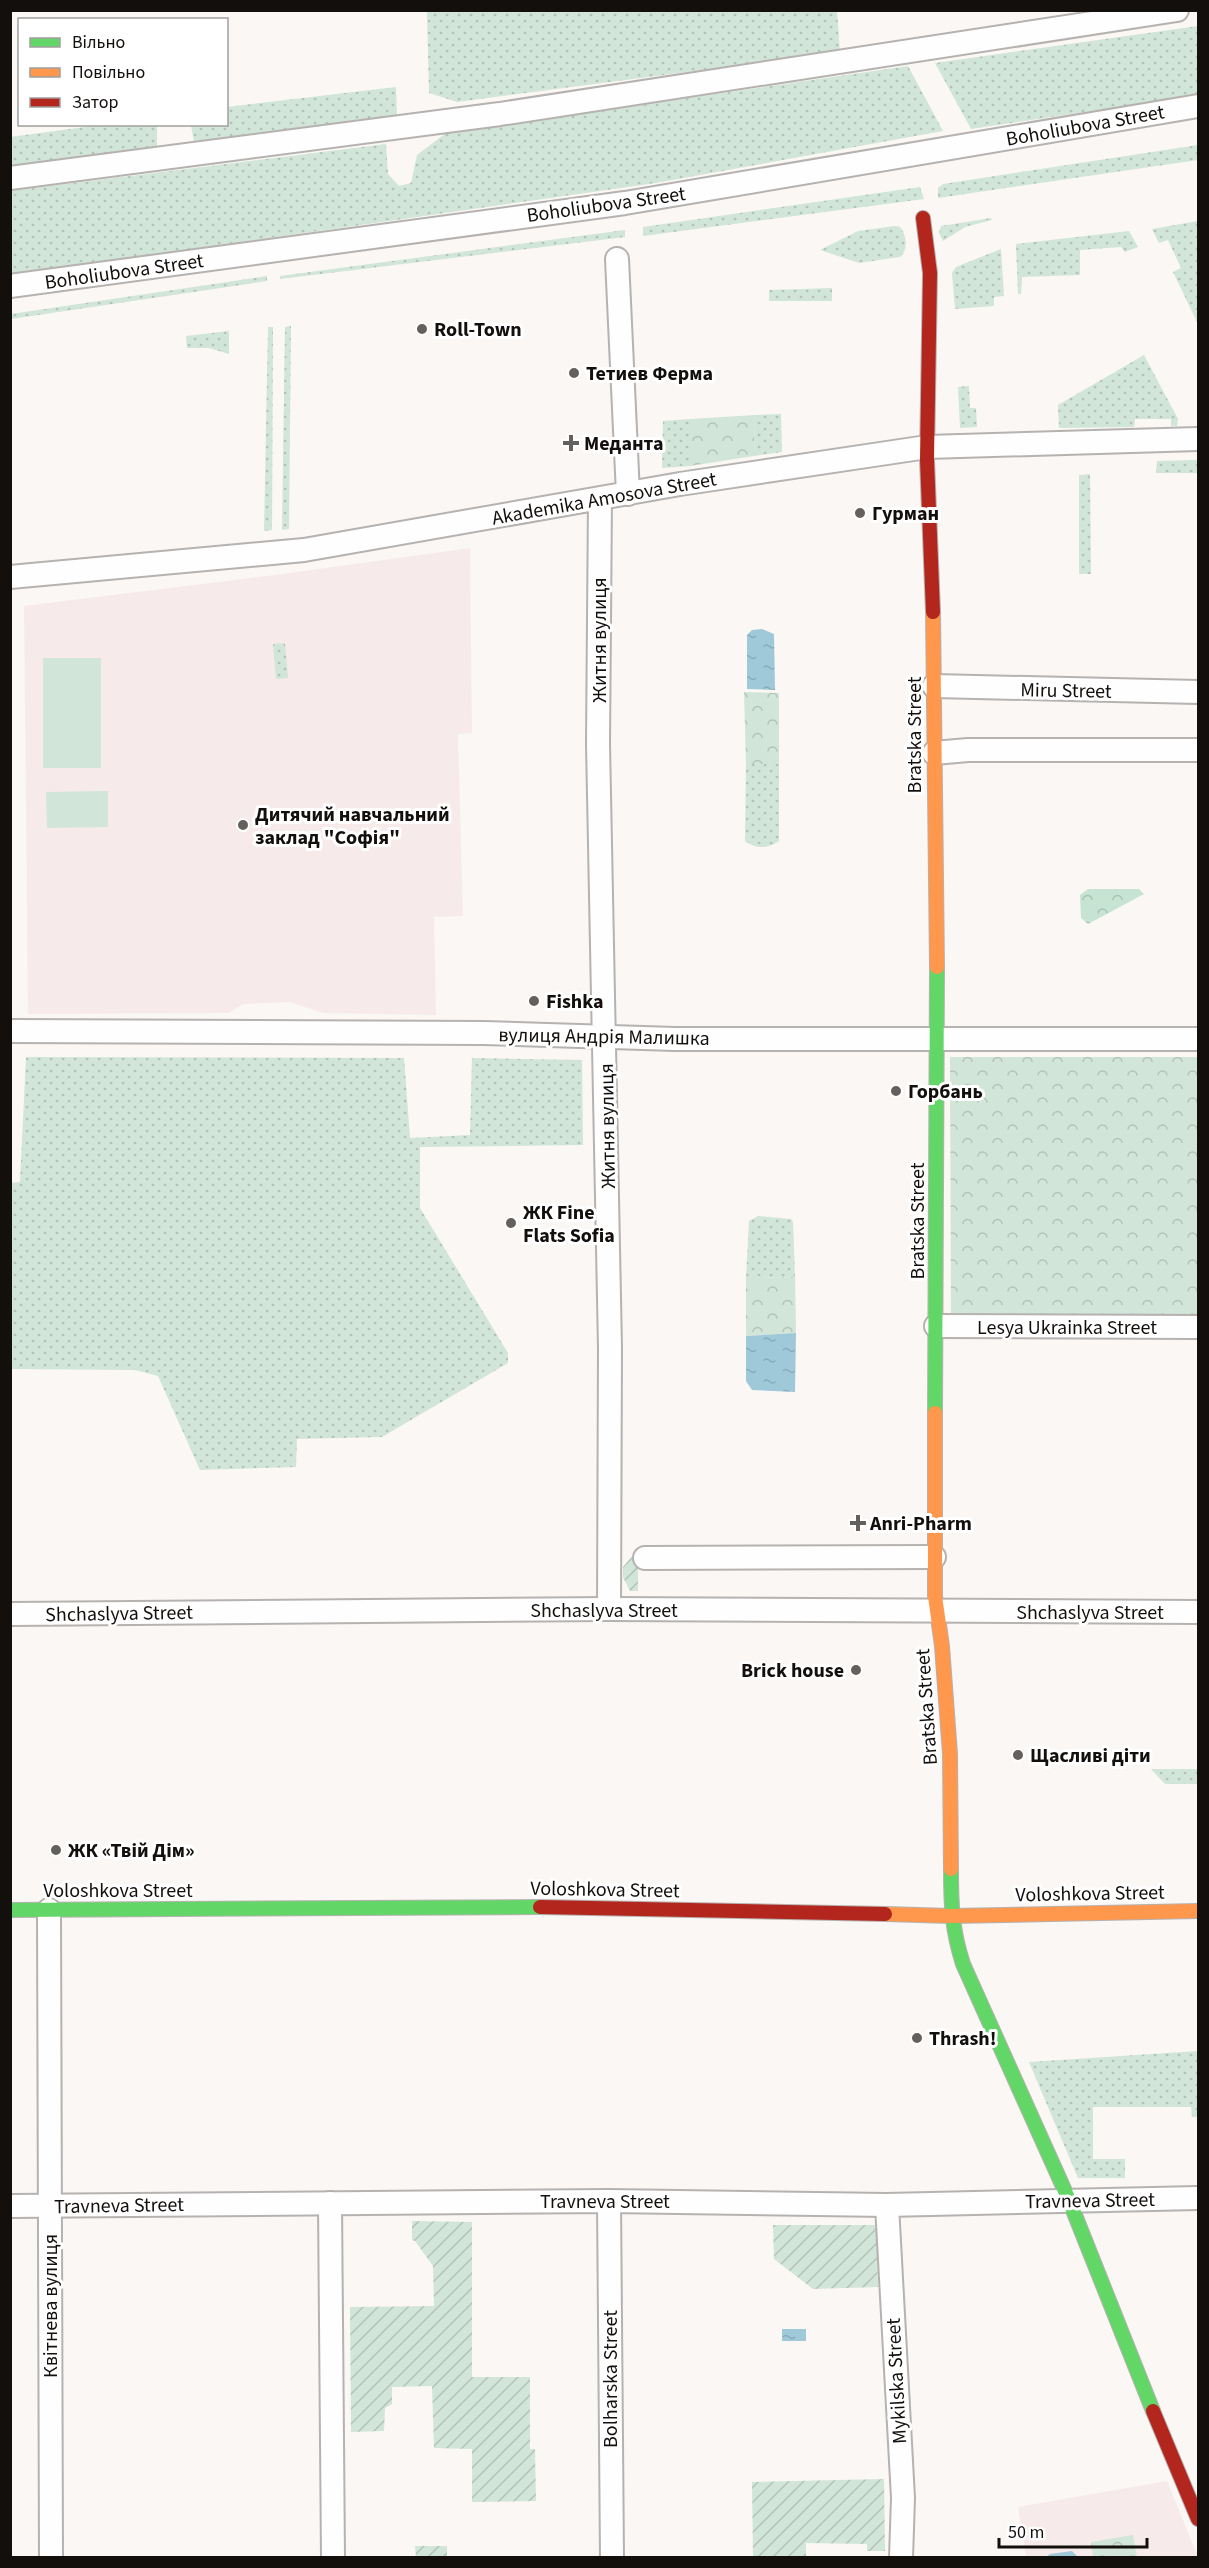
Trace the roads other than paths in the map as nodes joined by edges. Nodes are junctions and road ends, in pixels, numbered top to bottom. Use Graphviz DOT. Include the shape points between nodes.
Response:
graph roads {
  1 [pos="1177,10"];
  2 [pos="1198,106"];
  3 [pos="10,178"];
  4 [pos="923,218"];
  5 [pos="617,260"];
  6 [pos="10,286"];
  7 [pos="1198,439"];
  8 [pos="927,447"];
  9 [pos="628,494"];
  10 [pos="600,499"];
  11 [pos="10,577"];
  12 [pos="934,686"];
  13 [pos="1198,692"];
  14 [pos="1198,750"];
  15 [pos="934,753"];
  16 [pos="10,1031"];
  17 [pos="605,1036"];
  18 [pos="937,1039"];
  19 [pos="1198,1039"];
  20 [pos="936,1326"];
  21 [pos="1198,1327"];
  22 [pos="934,1557"];
  23 [pos="645,1558"];
  24 [pos="609,1609"];
  25 [pos="938,1611"];
  26 [pos="1198,1612"];
  27 [pos="10,1614"];
  28 [pos="10,1910"];
  29 [pos="49,1910"];
  30 [pos="1198,1911"];
  31 [pos="951,1916"];
  32 [pos="1198,2198"];
  33 [pos="1069,2200"];
  34 [pos="609,2201"];
  35 [pos="330,2203"];
  36 [pos="49,2205"];
  37 [pos="887,2205"];
  38 [pos="10,2206"];
  39 [pos="1198,2519"];
  40 [pos="51,2558"];
  41 [pos="333,2558"];
  42 [pos="612,2558"];
  43 [pos="901,2558"];
  1 -- 3 [label="street" via="500,114"];
  2 -- 6 [label="street, Boholiubova Street" via="625,203"];
  4 -- 8 [label="street, Bratska Street" via="930,273"];
  5 -- 9 [label="street"];
  7 -- 8 [label="street, Akademika Amosova Street"];
  8 -- 9 [label="street, Akademika Amosova Street"];
  8 -- 12 [label="street, Bratska Street"];
  9 -- 10 [label="street, Akademika Amosova Street"];
  10 -- 11 [label="street, Akademika Amosova Street" via="304,550"];
  10 -- 17 [label="street, Житня вулиця" via="598,744"];
  12 -- 13 [label="street, Miru Street"];
  12 -- 15 [label="street, Bratska Street"];
  14 -- 15 [label="street"];
  15 -- 18 [label="street, Bratska Street"];
  16 -- 17 [label="street, вулиця Андрія Малишка"];
  17 -- 18 [label="street, вулиця Андрія Малишка"];
  17 -- 24 [label="street, Житня вулиця"];
  18 -- 19 [label="street, вулиця Андрія Малишка"];
  18 -- 20 [label="street, Bratska Street"];
  20 -- 21 [label="street, Lesya Ukrainka Street"];
  20 -- 22 [label="street, Bratska Street"];
  22 -- 23 [label="street"];
  22 -- 25 [label="street, Bratska Street"];
  24 -- 25 [label="street, Shchaslyva Street"];
  24 -- 27 [label="street, Shchaslyva Street"];
  25 -- 26 [label="street, Shchaslyva Street"];
  25 -- 31 [label="street, Bratska Street" via="950,1754"];
  28 -- 29 [label="street, Voloshkova Street"];
  29 -- 31 [label="street, Voloshkova Street" via="578,1907"];
  29 -- 36 [label="street, Квітнева вулиця"];
  30 -- 31 [label="street, Voloshkova Street"];
  31 -- 33 [label="street, Bratska Street" via="963,1964"];
  32 -- 33 [label="street, Travneva Street"];
  33 -- 37 [label="street, Travneva Street"];
  33 -- 39 [label="street"];
  34 -- 35 [label="street, Travneva Street"];
  34 -- 37 [label="street, Travneva Street"];
  34 -- 42 [label="street, Bolharska Street"];
  35 -- 36 [label="street, Travneva Street"];
  35 -- 41 [label="street"];
  36 -- 38 [label="street, Travneva Street"];
  36 -- 40 [label="street, Квітнева вулиця"];
  37 -- 43 [label="street, Mykilska Street" via="903,2498"];
}
